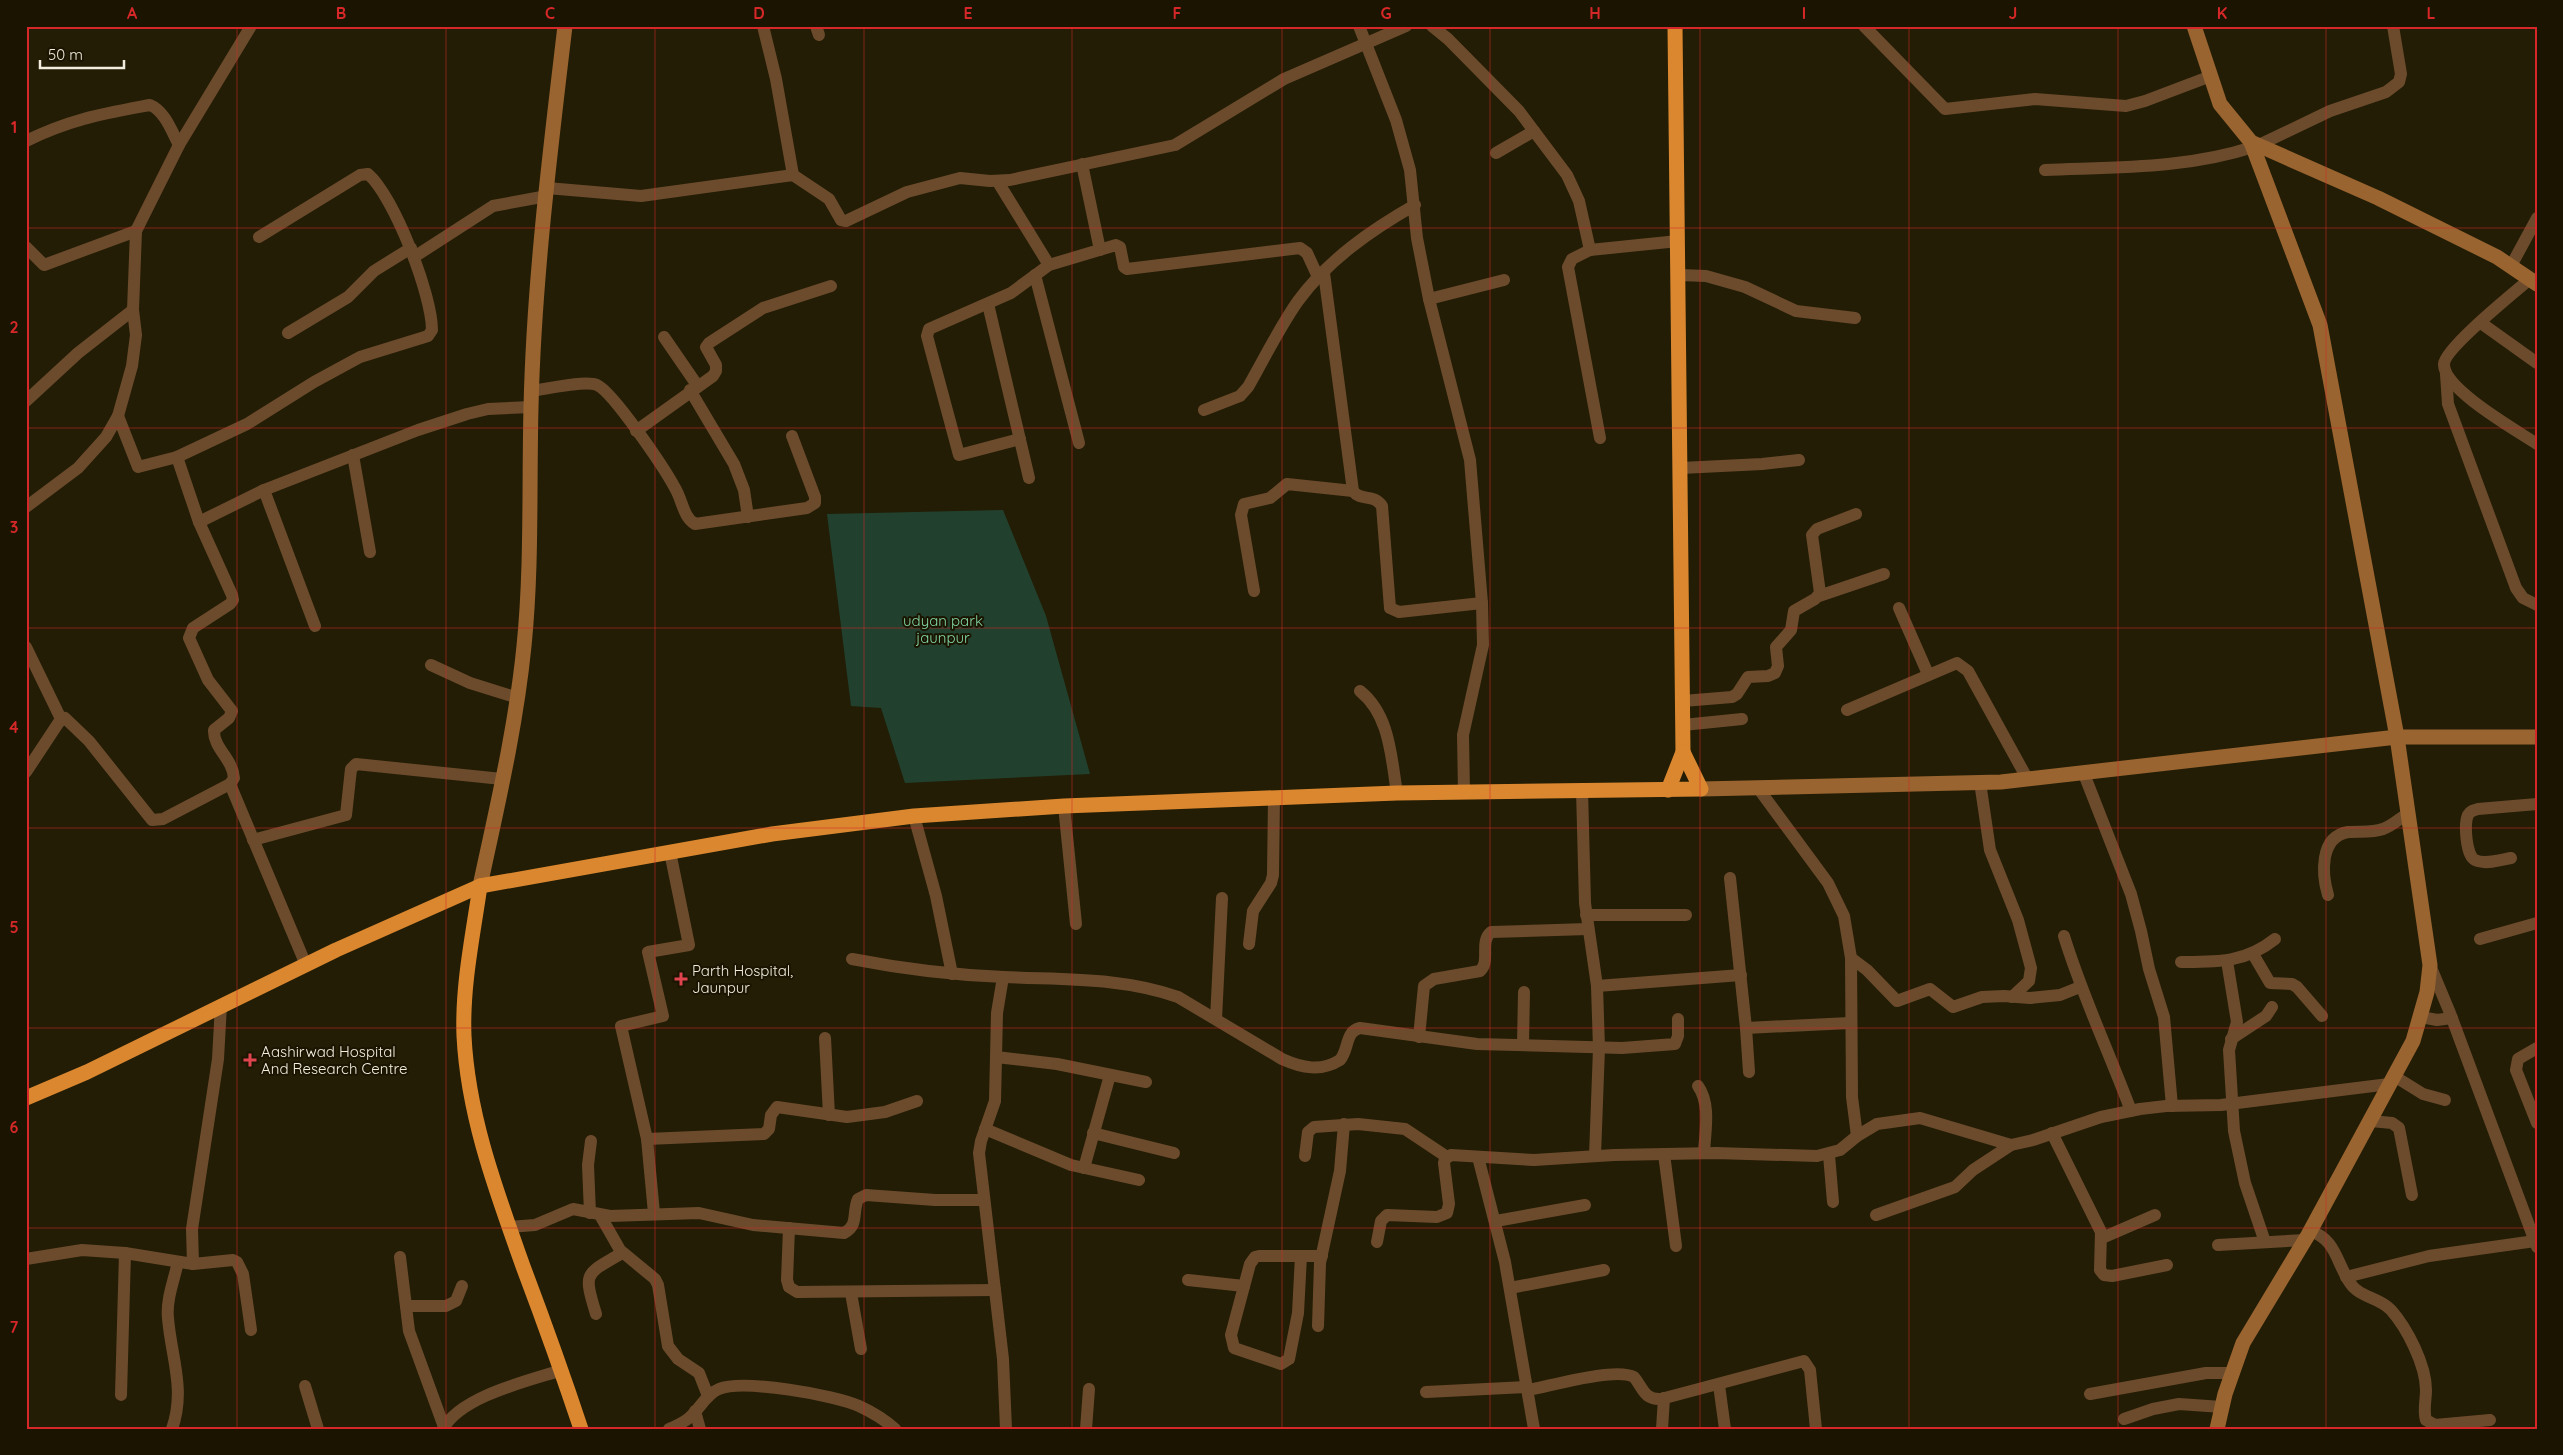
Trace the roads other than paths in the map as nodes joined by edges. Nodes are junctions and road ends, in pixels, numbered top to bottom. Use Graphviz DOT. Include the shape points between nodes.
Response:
graph roads {
  1 [pos="251,26"];
  2 [pos="565,26"];
  3 [pos="763,26"];
  4 [pos="1358,26"];
  5 [pos="1406,26"];
  6 [pos="1432,26"];
  7 [pos="1675,26"];
  8 [pos="1864,26"];
  9 [pos="2194,26"];
  10 [pos="2393,26"];
  11 [pos="1365,46"];
  12 [pos="2211,76"];
  13 [pos="1534,131"];
  14 [pos="26,141"];
  15 [pos="179,145"];
  16 [pos="2254,145"];
  17 [pos="1496,153"];
  18 [pos="1082,164"];
  19 [pos="2045,170"];
  20 [pos="793,175"];
  21 [pos="998,182"];
  22 [pos="547,192"];
  23 [pos="1415,205"];
  24 [pos="2537,218"];
  25 [pos="136,231"];
  26 [pos="259,237"];
  27 [pos="1678,241"];
  28 [pos="27,250"];
  29 [pos="1100,250"];
  30 [pos="1590,250"];
  31 [pos="413,253"];
  32 [pos="1049,265"];
  33 [pos="2510,266"];
  34 [pos="1035,275"];
  35 [pos="1321,275"];
  36 [pos="1680,275"];
  37 [pos="1504,280"];
  38 [pos="2533,281"];
  39 [pos="831,286"];
  40 [pos="1429,299"];
  41 [pos="988,304"];
  42 [pos="133,310"];
  43 [pos="1855,318"];
  44 [pos="2481,323"];
  45 [pos="288,332"];
  46 [pos="664,337"];
  47 [pos="2537,362"];
  48 [pos="2446,374"];
  49 [pos="694,388"];
  50 [pos="532,391"];
  51 [pos="26,401"];
  52 [pos="531,407"];
  53 [pos="1204,410"];
  54 [pos="118,416"];
  55 [pos="636,431"];
  56 [pos="792,436"];
  57 [pos="1600,438"];
  58 [pos="1020,439"];
  59 [pos="1079,443"];
  60 [pos="2537,444"];
  61 [pos="353,455"];
  62 [pos="177,457"];
  63 [pos="1799,460"];
  64 [pos="1681,468"];
  65 [pos="1029,478"];
  66 [pos="264,490"];
  67 [pos="1353,491"];
  68 [pos="26,508"];
  69 [pos="1856,514"];
  70 [pos="748,517"];
  71 [pos="200,522"];
  72 [pos="370,552"];
  73 [pos="1884,574"];
  74 [pos="1254,591"];
  75 [pos="1818,596"];
  76 [pos="1482,603"];
  77 [pos="2537,605"];
  78 [pos="1898,608"];
  79 [pos="315,626"];
  80 [pos="26,647"];
  81 [pos="431,665"];
  82 [pos="1928,674"];
  83 [pos="1360,691"];
  84 [pos="518,698"];
  85 [pos="1683,701"];
  86 [pos="1847,710"];
  87 [pos="61,719"];
  88 [pos="1742,719"];
  89 [pos="1683,725"];
  90 [pos="2397,737"];
  91 [pos="2537,737"];
  92 [pos="1683,752"];
  93 [pos="26,772"];
  94 [pos="2084,774"];
  95 [pos="502,779"];
  96 [pos="2028,780"];
  97 [pos="1980,782"];
  98 [pos="230,784"];
  99 [pos="1758,788"];
  100 [pos="1701,789"];
  101 [pos="1582,790"];
  102 [pos="1668,790"];
  103 [pos="1398,792"];
  104 [pos="1464,792"];
  105 [pos="1274,798"];
  106 [pos="2537,804"];
  107 [pos="1064,806"];
  108 [pos="2406,814"];
  109 [pos="914,816"];
  110 [pos="254,840"];
  111 [pos="670,852"];
  112 [pos="2511,858"];
  113 [pos="1730,878"];
  114 [pos="480,886"];
  115 [pos="2328,895"];
  116 [pos="1222,898"];
  117 [pos="1586,915"];
  118 [pos="1686,915"];
  119 [pos="2537,922"];
  120 [pos="1076,924"];
  121 [pos="1588,929"];
  122 [pos="2064,936"];
  123 [pos="2275,939"];
  124 [pos="2480,939"];
  125 [pos="1249,944"];
  126 [pos="2254,954"];
  127 [pos="1851,958"];
  128 [pos="852,959"];
  129 [pos="2227,961"];
  130 [pos="2180,962"];
  131 [pos="306,964"];
  132 [pos="2430,965"];
  133 [pos="952,974"];
  134 [pos="1741,975"];
  135 [pos="1003,977"];
  136 [pos="1597,986"];
  137 [pos="2080,988"];
  138 [pos="1524,992"];
  139 [pos="2012,997"];
  140 [pos="221,1005"];
  141 [pos="2272,1007"];
  142 [pos="2322,1016"];
  143 [pos="2422,1017"];
  144 [pos="2452,1018"];
  145 [pos="1216,1019"];
  146 [pos="1678,1019"];
  147 [pos="1850,1022"];
  148 [pos="1746,1028"];
  149 [pos="1418,1037"];
  150 [pos="826,1038"];
  151 [pos="2231,1039"];
  152 [pos="1523,1045"];
  153 [pos="1599,1048"];
  154 [pos="2537,1048"];
  155 [pos="996,1057"];
  156 [pos="1749,1072"];
  157 [pos="1110,1075"];
  158 [pos="2392,1080"];
  159 [pos="1146,1082"];
  160 [pos="1698,1086"];
  161 [pos="26,1098"];
  162 [pos="2445,1100"];
  163 [pos="917,1101"];
  164 [pos="2234,1104"];
  165 [pos="2172,1106"];
  166 [pos="2131,1111"];
  167 [pos="829,1115"];
  168 [pos="2371,1121"];
  169 [pos="2537,1122"];
  170 [pos="1344,1124"];
  171 [pos="986,1129"];
  172 [pos="1093,1133"];
  173 [pos="2052,1133"];
  174 [pos="1857,1136"];
  175 [pos="647,1139"];
  176 [pos="591,1141"];
  177 [pos="2011,1145"];
  178 [pos="1174,1153"];
  179 [pos="1704,1153"];
  180 [pos="1664,1154"];
  181 [pos="1829,1155"];
  182 [pos="1305,1156"];
  183 [pos="1595,1156"];
  184 [pos="1447,1157"];
  185 [pos="1478,1157"];
  186 [pos="1084,1168"];
  187 [pos="1139,1180"];
  188 [pos="2412,1195"];
  189 [pos="984,1200"];
  190 [pos="1833,1202"];
  191 [pos="1585,1205"];
  192 [pos="654,1213"];
  193 [pos="595,1214"];
  194 [pos="1876,1215"];
  195 [pos="2155,1215"];
  196 [pos="1496,1221"];
  197 [pos="509,1227"];
  198 [pos="789,1228"];
  199 [pos="2308,1235"];
  200 [pos="2102,1238"];
  201 [pos="1377,1242"];
  202 [pos="2265,1242"];
  203 [pos="2536,1244"];
  204 [pos="2218,1245"];
  205 [pos="1676,1246"];
  206 [pos="622,1252"];
  207 [pos="125,1253"];
  208 [pos="400,1256"];
  209 [pos="1301,1256"];
  210 [pos="1322,1256"];
  211 [pos="26,1258"];
  212 [pos="178,1262"];
  213 [pos="193,1264"];
  214 [pos="2167,1266"];
  215 [pos="1604,1270"];
  216 [pos="2346,1277"];
  217 [pos="1188,1280"];
  218 [pos="462,1286"];
  219 [pos="1244,1286"];
  220 [pos="1510,1288"];
  221 [pos="995,1290"];
  222 [pos="851,1293"];
  223 [pos="406,1306"];
  224 [pos="596,1314"];
  225 [pos="1318,1326"];
  226 [pos="251,1330"];
  227 [pos="861,1349"];
  228 [pos="562,1370"];
  229 [pos="2232,1373"];
  230 [pos="1719,1385"];
  231 [pos="305,1386"];
  232 [pos="1527,1388"];
  233 [pos="1089,1389"];
  234 [pos="1426,1392"];
  235 [pos="2090,1394"];
  236 [pos="121,1395"];
  237 [pos="708,1396"];
  238 [pos="1664,1398"];
  239 [pos="2222,1407"];
  240 [pos="695,1411"];
  241 [pos="2124,1419"];
  242 [pos="2490,1420"];
  243 [pos="444,1428"];
  244 [pos="172,1429"];
  245 [pos="318,1429"];
  246 [pos="581,1429"];
  247 [pos="669,1429"];
  248 [pos="700,1429"];
  249 [pos="895,1429"];
  250 [pos="1006,1429"];
  251 [pos="1086,1429"];
  252 [pos="1534,1429"];
  253 [pos="1662,1429"];
  254 [pos="1725,1429"];
  255 [pos="1816,1429"];
  256 [pos="2217,1429"];
  1 -- 15 [label="street"];
  2 -- 22 [label="main road"];
  3 -- 20 [label="street"];
  4 -- 11 [label="street"];
  5 -- 11 [label="street"];
  6 -- 13 [label="street" via="1519,111"];
  7 -- 27 [label="highway"];
  8 -- 12 [label="street" via="1944,109 2035,99 2126,106"];
  9 -- 12 [label="main road"];
  10 -- 16 [label="street" via="2401,74 2394,87"];
  11 -- 18 [label="street" via="1284,79 1175,145"];
  11 -- 23 [label="street" via="1396,120 1410,170"];
  12 -- 16 [label="main road" via="2220,104"];
  13 -- 17 [label="street"];
  13 -- 30 [label="street" via="1574,187"];
  14 -- 15 [label="street" via="85,117 150,105 167,121"];
  15 -- 25 [label="street"];
  16 -- 19 [label="street" via="2223,157 2174,164"];
  16 -- 33 [label="main road" via="2378,198"];
  16 -- 90 [label="main road" via="2320,325"];
  18 -- 21 [label="street"];
  18 -- 29 [label="street"];
  20 -- 21 [label="street" via="829,199 841,220 846,222 908,192 960,178"];
  20 -- 22 [label="street" via="641,196"];
  21 -- 32 [label="street"];
  22 -- 31 [label="street" via="492,206"];
  22 -- 50 [label="main road"];
  23 -- 35 [label="street" via="1362,237"];
  23 -- 40 [label="street" via="1417,238"];
  24 -- 33 [label="street"];
  25 -- 28 [label="street" via="52,263 44,264"];
  25 -- 42 [label="street"];
  26 -- 31 [label="street" via="365,174 373,179"];
  27 -- 30 [label="street"];
  27 -- 36 [label="highway"];
  29 -- 32 [label="street"];
  29 -- 35 [label="street" via="1118,244 1127,268 1300,248"];
  30 -- 57 [label="street" via="1572,259 1568,276"];
  31 -- 45 [label="street" via="374,271 348,297"];
  31 -- 62 [label="street" via="432,325 428,336 360,357 247,424"];
  32 -- 34 [label="street"];
  33 -- 38 [label="main road"];
  34 -- 41 [label="street" via="1011,293"];
  34 -- 59 [label="street"];
  35 -- 53 [label="street" via="1297,303 1248,387 1240,396"];
  35 -- 67 [label="street"];
  36 -- 43 [label="street" via="1706,276 1745,287 1796,311"];
  36 -- 64 [label="highway"];
  37 -- 40 [label="street"];
  38 -- 44 [label="street"];
  39 -- 49 [label="street" via="763,308 710,342 706,347 716,371"];
  40 -- 76 [label="street" via="1470,460"];
  41 -- 58 [label="street"];
  41 -- 58 [label="street" via="936,325 928,330 927,336 959,455"];
  42 -- 51 [label="street" via="78,353"];
  42 -- 54 [label="street" via="136,334 132,366"];
  44 -- 47 [label="street"];
  44 -- 48 [label="street" via="2452,348 2444,364"];
  46 -- 49 [label="street"];
  48 -- 60 [label="street" via="2471,399"];
  48 -- 77 [label="street" via="2448,404 2516,588 2523,598"];
  49 -- 55 [label="street"];
  49 -- 70 [label="street" via="734,464 744,490"];
  50 -- 52 [label="main road"];
  50 -- 55 [label="street" via="596,384 615,402"];
  52 -- 61 [label="street" via="488,409 467,414"];
  52 -- 84 [label="main road" via="532,518"];
  54 -- 62 [label="street" via="138,467"];
  54 -- 68 [label="street" via="106,436 78,468"];
  55 -- 70 [label="street" via="676,488 691,521 702,524"];
  56 -- 70 [label="street" via="815,503 806,508"];
  58 -- 65 [label="street"];
  61 -- 66 [label="street"];
  61 -- 72 [label="street"];
  62 -- 71 [label="street"];
  63 -- 64 [label="street"];
  64 -- 85 [label="highway"];
  66 -- 71 [label="street"];
  66 -- 79 [label="street"];
  67 -- 74 [label="street" via="1288,484 1270,498 1244,504 1240,515"];
  67 -- 76 [label="street" via="1360,497 1373,498 1382,506 1389,604 1393,610"];
  69 -- 75 [label="street" via="1817,529 1812,535 1821,590"];
  71 -- 98 [label="street" via="233,600 193,628 189,638 208,680 232,711 229,718 214,730 214,737 231,763 234,778"];
  73 -- 75 [label="street"];
  75 -- 85 [label="street" via="1794,611 1791,630 1776,647 1778,666 1775,673 1748,677 1732,697"];
  76 -- 104 [label="street" via="1482,645 1463,736"];
  78 -- 82 [label="street"];
  80 -- 87 [label="street"];
  81 -- 84 [label="street" via="470,683"];
  82 -- 86 [label="street"];
  82 -- 96 [label="street" via="1951,664 1962,665"];
  83 -- 103 [label="street" via="1376,706 1385,727"];
  84 -- 95 [label="main road"];
  85 -- 89 [label="highway"];
  87 -- 93 [label="street"];
  87 -- 98 [label="street" via="69,720 89,741 152,820 163,819"];
  88 -- 89 [label="street"];
  89 -- 92 [label="highway"];
  90 -- 91 [label="main road"];
  90 -- 94 [label="main road"];
  90 -- 108 [label="main road"];
  92 -- 100 [label="highway"];
  92 -- 102 [label="highway"];
  94 -- 96 [label="main road"];
  94 -- 165 [label="street" via="2132,894 2142,931 2149,969 2164,1017"];
  95 -- 110 [label="street" via="356,764 351,769 346,815"];
  95 -- 114 [label="main road"];
  96 -- 97 [label="main road"];
  97 -- 99 [label="main road"];
  97 -- 139 [label="street" via="1990,850 2018,920 2031,968 2029,981"];
  98 -- 110 [label="street"];
  99 -- 100 [label="main road"];
  99 -- 127 [label="street" via="1832,890 1844,916"];
  100 -- 102 [label="highway"];
  101 -- 102 [label="highway"];
  101 -- 104 [label="highway"];
  101 -- 117 [label="street"];
  103 -- 104 [label="highway"];
  103 -- 105 [label="highway"];
  105 -- 107 [label="highway"];
  105 -- 125 [label="street" via="1273,875 1253,911"];
  106 -- 112 [label="street" via="2478,809 2467,816 2466,836 2471,857 2483,862"];
  107 -- 109 [label="highway"];
  107 -- 120 [label="street"];
  108 -- 115 [label="street" via="2383,829 2347,832 2335,838 2323,862"];
  108 -- 132 [label="main road"];
  109 -- 111 [label="highway" via="772,834"];
  109 -- 133 [label="street" via="936,896"];
  110 -- 131 [label="street"];
  111 -- 114 [label="highway"];
  111 -- 175 [label="street" via="689,945 648,952 663,1016 621,1026"];
  113 -- 134 [label="street"];
  114 -- 131 [label="highway"];
  114 -- 197 [label="highway" via="467,975 464,1034 468,1079 481,1142"];
  116 -- 145 [label="street"];
  117 -- 118 [label="street"];
  117 -- 121 [label="street"];
  119 -- 124 [label="street"];
  121 -- 136 [label="street"];
  121 -- 149 [label="street" via="1491,932 1486,938 1484,964 1480,971 1434,979 1424,986"];
  122 -- 137 [label="street"];
  123 -- 126 [label="street"];
  126 -- 129 [label="street"];
  126 -- 142 [label="street" via="2270,983 2297,987"];
  127 -- 139 [label="street" via="1868,970 1897,1001 1930,988 1953,1007 1982,997"];
  127 -- 147 [label="street"];
  128 -- 133 [label="street"];
  129 -- 130 [label="street"];
  129 -- 151 [label="street" via="2237,1022"];
  131 -- 140 [label="highway"];
  132 -- 143 [label="main road"];
  132 -- 144 [label="street"];
  133 -- 135 [label="street"];
  134 -- 136 [label="street"];
  134 -- 148 [label="street"];
  135 -- 145 [label="street" via="1112,981 1134,985 1178,997"];
  135 -- 155 [label="street" via="997,1013"];
  136 -- 153 [label="street"];
  137 -- 139 [label="street" via="2060,995"];
  137 -- 166 [label="street" via="2105,1041"];
  138 -- 152 [label="street"];
  140 -- 161 [label="highway" via="87,1072"];
  140 -- 213 [label="street" via="218,1059 192,1229"];
  141 -- 151 [label="street" via="2266,1016"];
  143 -- 144 [label="street"];
  143 -- 158 [label="main road"];
  144 -- 203 [label="street"];
  145 -- 149 [label="street" via="1282,1059 1312,1069 1340,1060 1350,1035 1356,1029"];
  146 -- 153 [label="street" via="1678,1040 1670,1046"];
  147 -- 148 [label="street"];
  147 -- 174 [label="street" via="1852,1096"];
  148 -- 156 [label="street"];
  149 -- 152 [label="street"];
  150 -- 167 [label="street"];
  151 -- 164 [label="street" via="2229,1050"];
  152 -- 153 [label="street"];
  153 -- 183 [label="street"];
  154 -- 169 [label="street" via="2518,1059 2516,1070"];
  155 -- 157 [label="street" via="1057,1064"];
  155 -- 171 [label="street" via="995,1101"];
  157 -- 159 [label="street"];
  157 -- 172 [label="street"];
  158 -- 162 [label="street"];
  158 -- 164 [label="street"];
  158 -- 168 [label="main road"];
  160 -- 179 [label="street" via="1706,1106"];
  163 -- 167 [label="street" via="868,1116"];
  164 -- 165 [label="street"];
  164 -- 202 [label="street" via="2234,1131 2240,1163"];
  165 -- 166 [label="street"];
  166 -- 173 [label="street"];
  167 -- 175 [label="street" via="777,1107 764,1134"];
  168 -- 188 [label="street" via="2392,1123 2399,1128"];
  168 -- 199 [label="main road"];
  170 -- 182 [label="street" via="1311,1128"];
  170 -- 184 [label="street" via="1404,1129"];
  170 -- 210 [label="street" via="1340,1171"];
  171 -- 186 [label="street"];
  171 -- 189 [label="street" via="979,1153"];
  172 -- 178 [label="street"];
  172 -- 186 [label="street"];
  173 -- 177 [label="street"];
  173 -- 200 [label="street"];
  174 -- 177 [label="street" via="1878,1124 1920,1118"];
  174 -- 181 [label="street"];
  175 -- 192 [label="street"];
  176 -- 193 [label="street" via="588,1165"];
  177 -- 194 [label="street" via="1972,1170 1955,1188"];
  179 -- 180 [label="street"];
  179 -- 181 [label="street"];
  180 -- 183 [label="street"];
  180 -- 205 [label="street"];
  181 -- 190 [label="street"];
  183 -- 185 [label="street" via="1534,1160"];
  184 -- 185 [label="street"];
  184 -- 201 [label="street" via="1444,1163 1449,1204 1447,1213 1437,1217 1387,1215 1381,1221"];
  185 -- 196 [label="street"];
  186 -- 187 [label="street"];
  189 -- 198 [label="street" via="866,1195 858,1199 854,1223 844,1233"];
  189 -- 221 [label="street"];
  191 -- 196 [label="street"];
  192 -- 193 [label="street"];
  192 -- 198 [label="street" via="699,1213 753,1225"];
  193 -- 197 [label="street" via="572,1209 535,1225"];
  193 -- 206 [label="street"];
  195 -- 200 [label="street"];
  196 -- 220 [label="street"];
  197 -- 228 [label="highway"];
  198 -- 222 [label="street" via="789,1286 797,1292"];
  199 -- 202 [label="street"];
  199 -- 216 [label="street" via="2327,1238"];
  199 -- 229 [label="main road" via="2243,1343"];
  200 -- 214 [label="street" via="2099,1264 2104,1275"];
  202 -- 204 [label="street"];
  203 -- 216 [label="street" via="2429,1256"];
  206 -- 224 [label="street" via="593,1270 588,1278"];
  206 -- 237 [label="street" via="658,1285 668,1346 678,1359 699,1373"];
  207 -- 211 [label="street" via="67,1250"];
  207 -- 212 [label="street"];
  207 -- 236 [label="street"];
  208 -- 223 [label="street"];
  209 -- 210 [label="street"];
  209 -- 219 [label="street" via="1255,1257"];
  209 -- 219 [label="street" via="1298,1313 1292,1352 1285,1362 1276,1363 1240,1352 1232,1345 1231,1335"];
  210 -- 225 [label="street"];
  212 -- 213 [label="street"];
  212 -- 244 [label="street" via="168,1304 178,1373"];
  213 -- 226 [label="street" via="237,1262 243,1274"];
  215 -- 220 [label="street"];
  216 -- 242 [label="street" via="2355,1290 2385,1304 2398,1320 2426,1379 2426,1420 2435,1425"];
  217 -- 219 [label="street"];
  218 -- 223 [label="street" via="456,1301 446,1306"];
  220 -- 232 [label="street"];
  221 -- 222 [label="street"];
  221 -- 250 [label="street"];
  222 -- 227 [label="street"];
  223 -- 243 [label="street" via="413,1343"];
  228 -- 243 [label="street" via="479,1400 451,1417"];
  228 -- 246 [label="highway"];
  229 -- 235 [label="street" via="2206,1373"];
  229 -- 239 [label="main road"];
  230 -- 238 [label="street"];
  230 -- 254 [label="street"];
  230 -- 255 [label="street" via="1804,1361 1810,1370"];
  231 -- 245 [label="street"];
  232 -- 234 [label="street"];
  232 -- 238 [label="street" via="1622,1374 1634,1377 1646,1396"];
  232 -- 252 [label="street"];
  233 -- 251 [label="street"];
  237 -- 240 [label="street"];
  237 -- 249 [label="street" via="717,1389 737,1385 786,1390 859,1406"];
  238 -- 253 [label="street"];
  239 -- 241 [label="street" via="2179,1404"];
  239 -- 256 [label="main road"];
  240 -- 247 [label="street"];
  240 -- 248 [label="street"];
}
